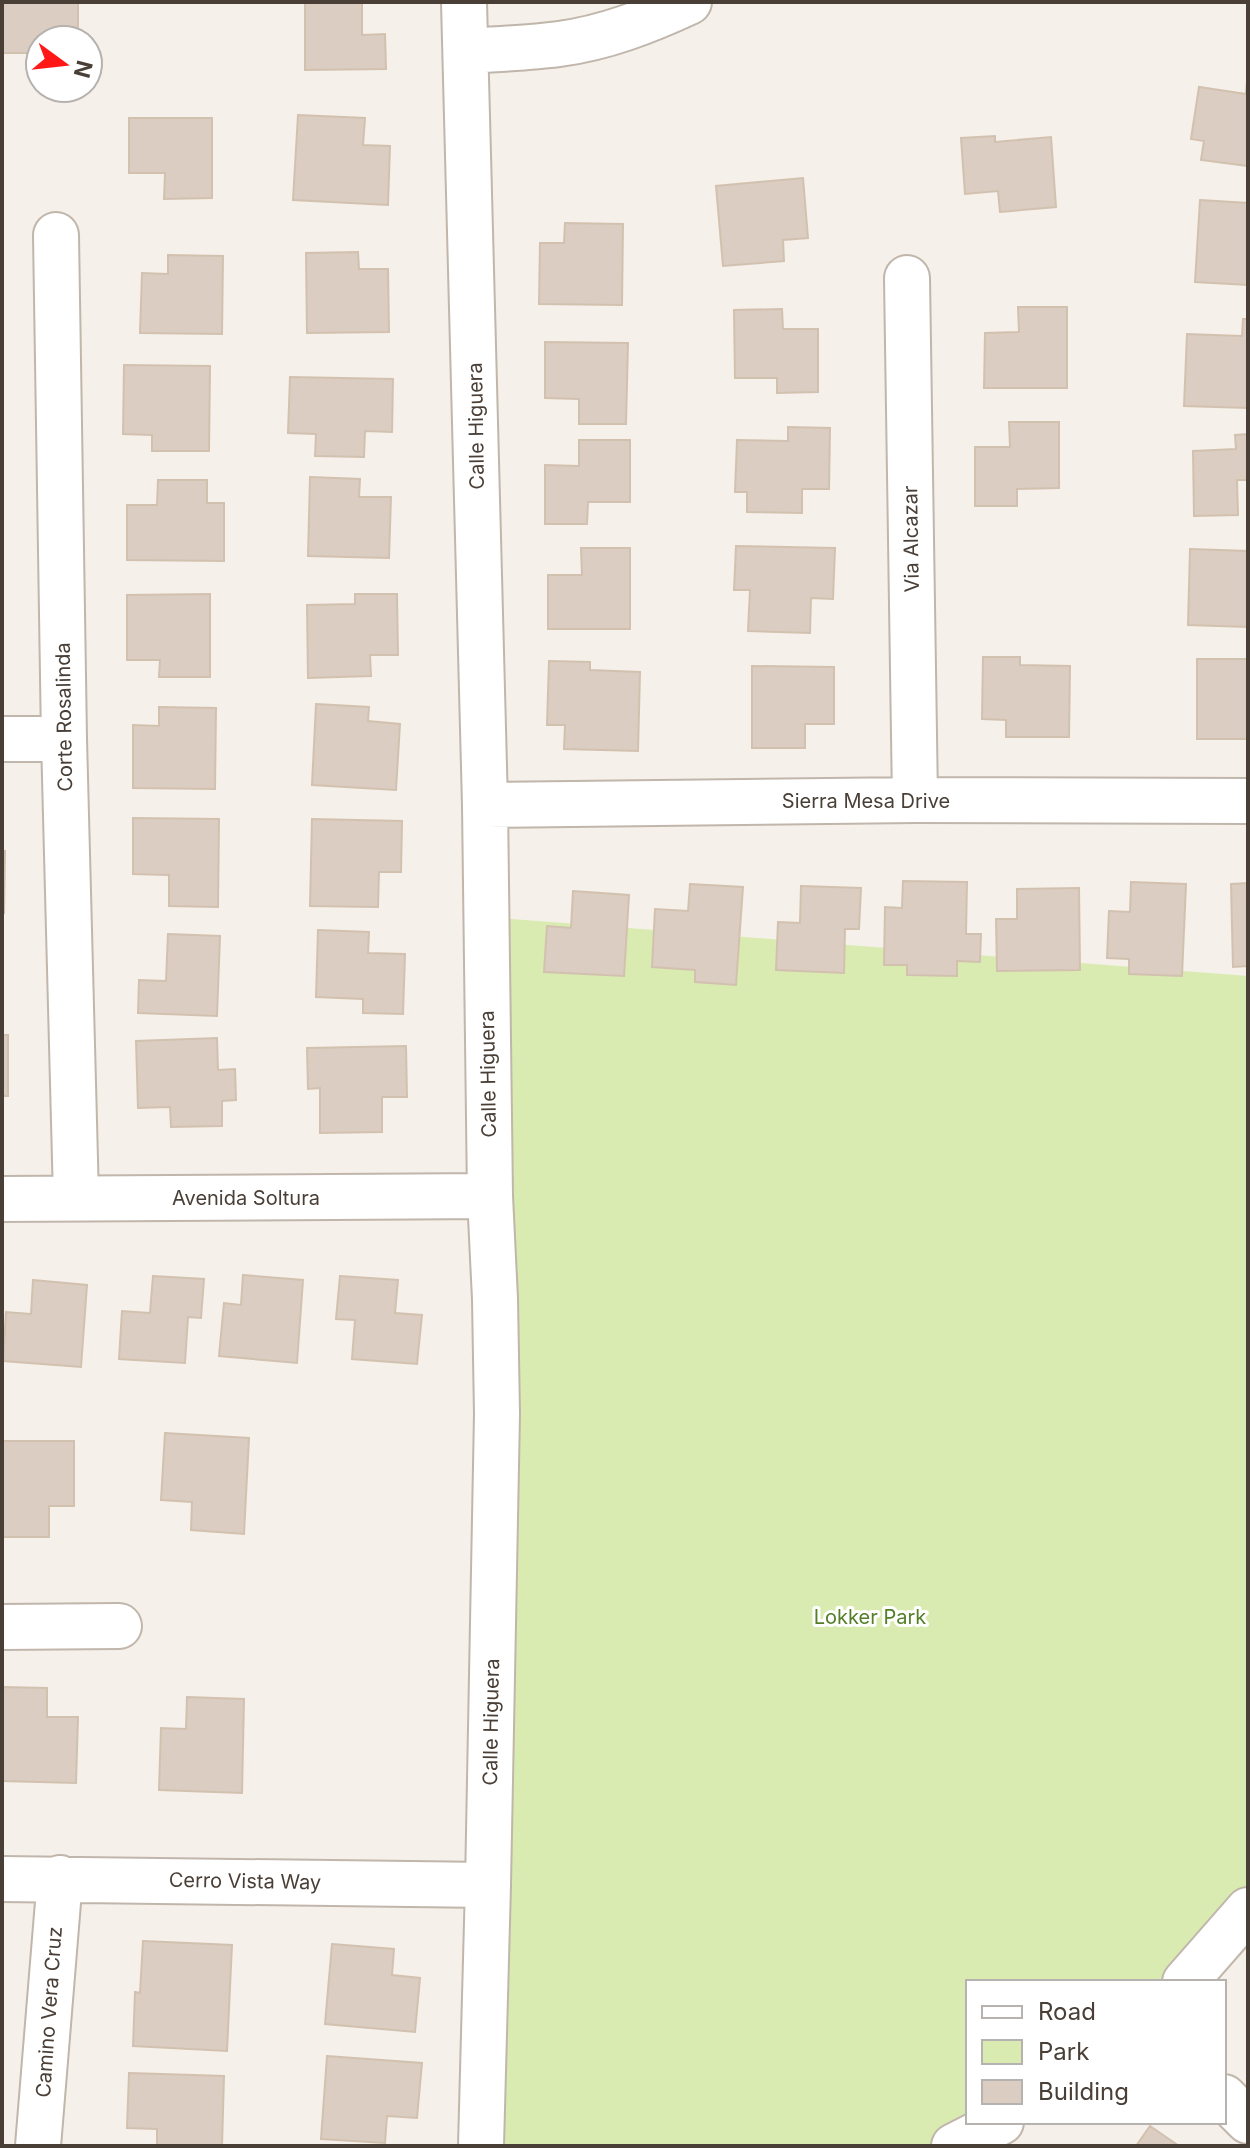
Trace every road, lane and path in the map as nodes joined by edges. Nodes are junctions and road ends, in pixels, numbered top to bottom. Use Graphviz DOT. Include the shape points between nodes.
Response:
graph roads {
  1 [pos="464,2"];
  2 [pos="689,2"];
  3 [pos="467,51"];
  4 [pos="56,235"];
  5 [pos="907,278"];
  6 [pos="2,739"];
  7 [pos="64,739"];
  8 [pos="915,800"];
  9 [pos="1248,801"];
  10 [pos="485,805"];
  11 [pos="490,1196"];
  12 [pos="76,1198"];
  13 [pos="2,1199"];
  14 [pos="119,1626"];
  15 [pos="2,1627"];
  16 [pos="60,1878"];
  17 [pos="2,1879"];
  18 [pos="488,1885"];
  19 [pos="1248,1910"];
  20 [pos="1187,1980"];
  21 [pos="1226,2099"];
  22 [pos="1248,2121"];
  23 [pos="997,2124"];
  24 [pos="38,2146"];
  25 [pos="481,2146"];
  26 [pos="954,2146"];
  1 -- 3 [label="street, Calle Higuera"];
  2 -- 3 [label="street" via="648,20 561,44"];
  3 -- 10 [label="street, Calle Higuera"];
  4 -- 7 [label="street, Corte Rosalinda"];
  5 -- 8 [label="street, Via Alcazar"];
  6 -- 7 [label="street"];
  7 -- 12 [label="street, Corte Rosalinda"];
  8 -- 9 [label="street, Sierra Mesa Drive"];
  8 -- 10 [label="street, Sierra Mesa Drive"];
  10 -- 11 [label="street, Calle Higuera"];
  11 -- 12 [label="street, Avenida Soltura"];
  11 -- 18 [label="street, Calle Higuera" via="497,1414"];
  12 -- 13 [label="street, Avenida Soltura"];
  14 -- 15 [label="street"];
  16 -- 17 [label="street, Cerro Vista Way"];
  16 -- 18 [label="street, Cerro Vista Way"];
  16 -- 24 [label="street, Camino Vera Cruz"];
  18 -- 25 [label="street, Calle Higuera"];
  19 -- 20 [label="street"];
  21 -- 22 [label="street"];
  23 -- 26 [label="street"];
}
